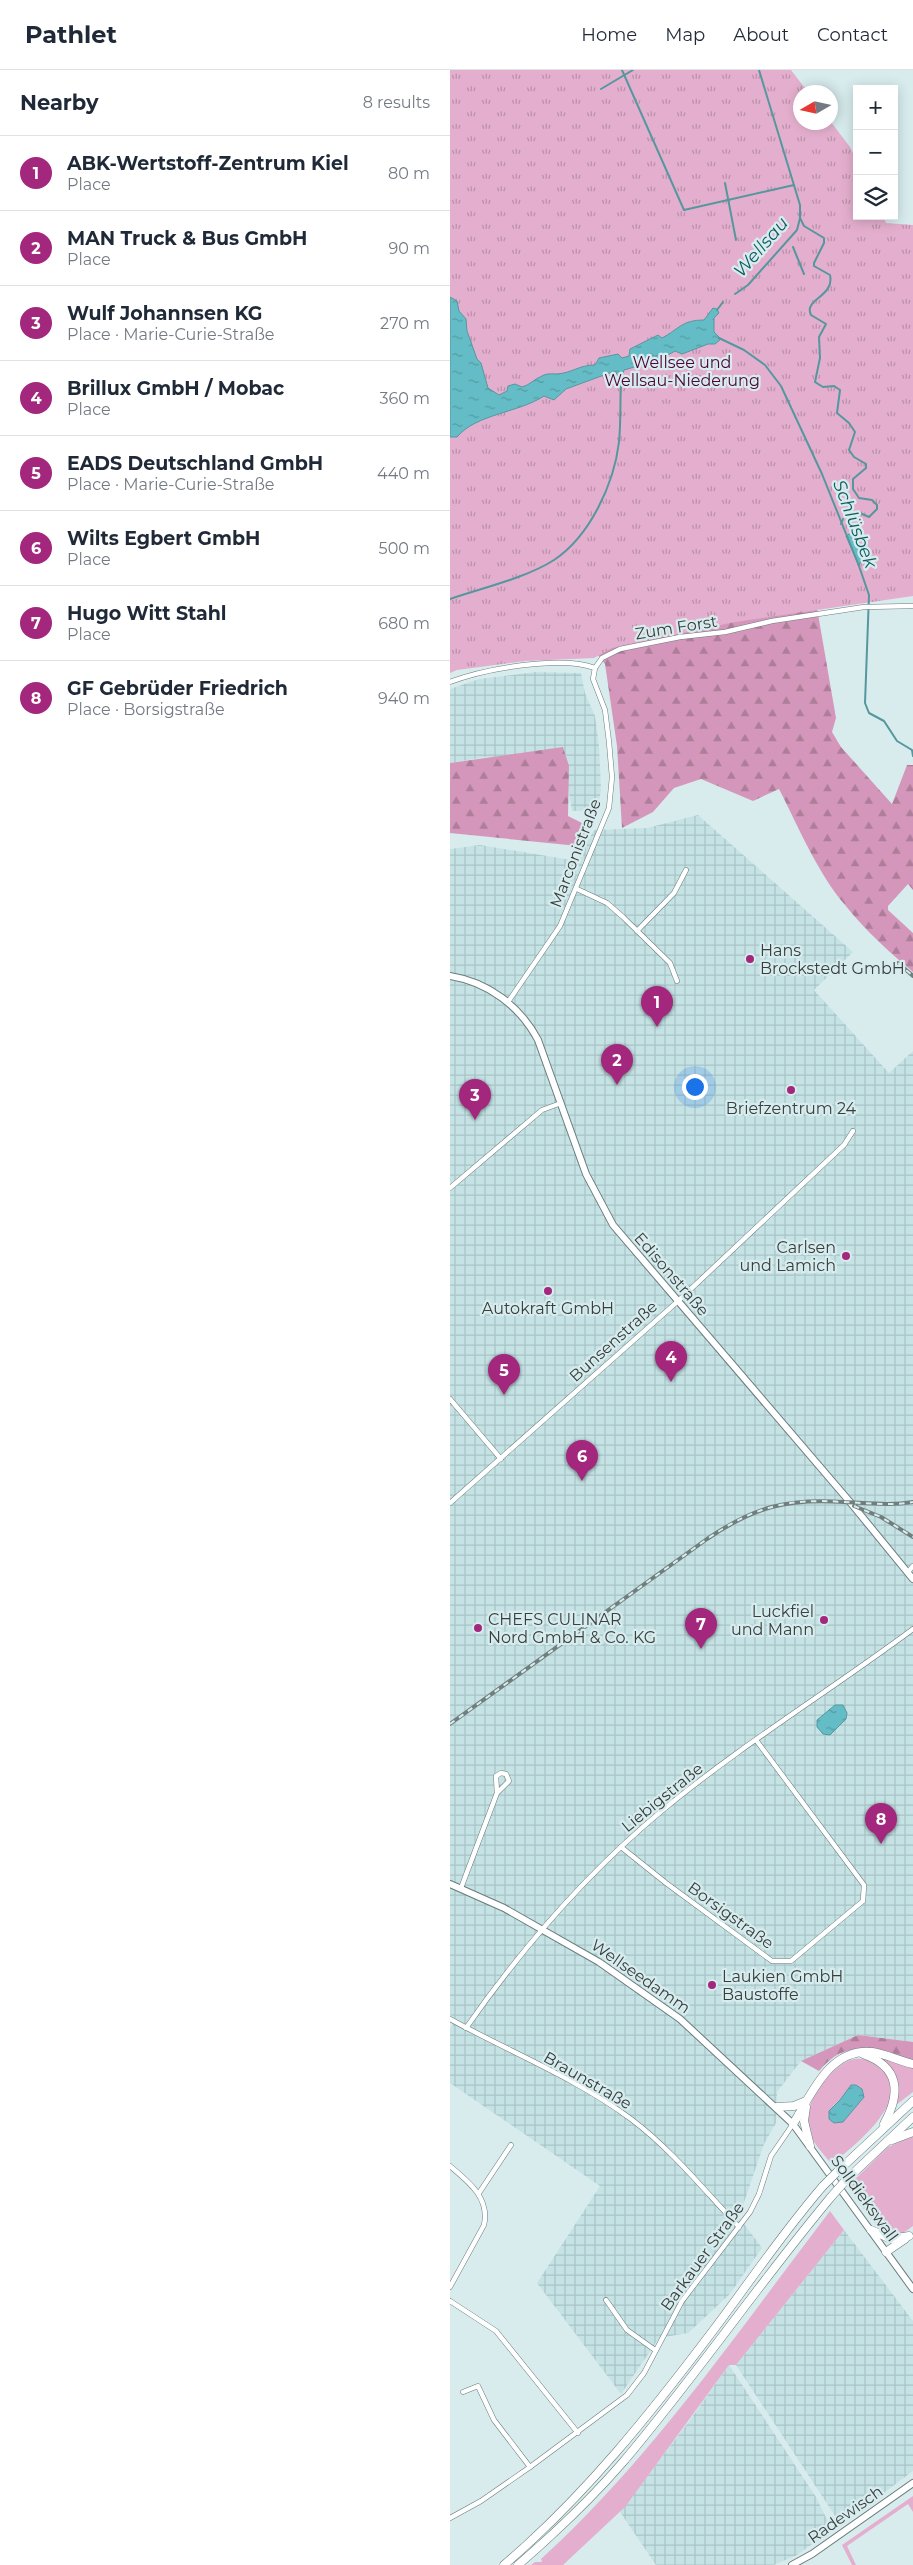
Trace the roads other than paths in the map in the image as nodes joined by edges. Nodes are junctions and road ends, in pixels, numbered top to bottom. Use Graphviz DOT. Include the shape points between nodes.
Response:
graph roads {
  1 [pos="913,606"];
  2 [pos="595,668"];
  3 [pos="450,682"];
  4 [pos="686,870"];
  5 [pos="577,889"];
  6 [pos="637,931"];
  7 [pos="450,976"];
  8 [pos="677,981"];
  9 [pos="508,1002"];
  10 [pos="561,1103"];
  11 [pos="853,1131"];
  12 [pos="450,1188"];
  13 [pos="677,1302"];
  14 [pos="450,1399"];
  15 [pos="501,1459"];
  16 [pos="450,1503"];
  17 [pos="913,1566"];
  18 [pos="908,1572"];
  19 [pos="913,1579"];
  20 [pos="913,1629"];
  21 [pos="756,1740"];
  22 [pos="497,1793"];
  23 [pos="621,1847"];
  24 [pos="450,1884"];
  25 [pos="461,1888"];
  26 [pos="543,1929"];
  27 [pos="450,2020"];
  28 [pos="466,2028"];
  29 [pos="858,2053"];
  30 [pos="913,2064"];
  31 [pos="808,2100"];
  32 [pos="913,2101"];
  33 [pos="777,2107"];
  34 [pos="913,2117"];
  35 [pos="793,2124"];
  36 [pos="882,2128"];
  37 [pos="913,2132"];
  38 [pos="511,2145"];
  39 [pos="810,2146"];
  40 [pos="875,2151"];
  41 [pos="450,2166"];
  42 [pos="478,2193"];
  43 [pos="739,2227"];
  44 [pos="871,2230"];
  45 [pos="911,2235"];
  46 [pos="886,2252"];
  47 [pos="450,2287"];
  48 [pos="913,2289"];
  49 [pos="606,2300"];
  50 [pos="450,2301"];
  51 [pos="655,2350"];
  52 [pos="463,2392"];
  53 [pos="578,2433"];
  54 [pos="530,2467"];
  55 [pos="913,2483"];
  56 [pos="450,2518"];
  57 [pos="801,2563"];
  58 [pos="504,2565"];
  59 [pos="518,2565"];
  60 [pos="792,2565"];
  1 -- 2 [label="street, Zum Forst" via="864,607 680,637 620,649 602,658"];
  2 -- 3 [label="street" via="577,664 505,668"];
  2 -- 5 [label="street, Marconistraße" via="594,685 605,710 612,777 608,808"];
  4 -- 6 [label="street" via="674,893"];
  5 -- 6 [label="street" via="607,903"];
  5 -- 9 [label="street, Marconistraße" via="560,926"];
  6 -- 8 [label="street" via="670,963"];
  7 -- 9 [label="street, Edisonstraße" via="481,985"];
  9 -- 10 [label="street, Edisonstraße" via="534,1034"];
  10 -- 12 [label="street" via="542,1110"];
  10 -- 13 [label="street, Edisonstraße" via="586,1174 606,1213"];
  11 -- 13 [label="street, Bunsenstraße" via="844,1145"];
  13 -- 15 [label="street, Bunsenstraße"];
  13 -- 18 [label="street, Edisonstraße"];
  14 -- 15 [label="street"];
  15 -- 16 [label="street, Bunsenstraße"];
  17 -- 18 [label="street"];
  18 -- 19 [label="street, Edisonstraße"];
  20 -- 21 [label="street, Liebigstraße"];
  21 -- 23 [label="street, Liebigstraße" via="678,1798"];
  21 -- 23 [label="street, Borsigstraße" via="864,1885 863,1901 791,1961 772,1961"];
  22 -- 25 [label="street"];
  23 -- 26 [label="street, Liebigstraße"];
  24 -- 25 [label="street, Wellseedamm"];
  25 -- 26 [label="street, Wellseedamm"];
  26 -- 28 [label="street, Liebigstraße"];
  26 -- 33 [label="street, Wellseedamm" via="608,1966 658,2002"];
  27 -- 28 [label="street, Braunstraße"];
  28 -- 43 [label="street, Braunstraße" via="596,2096 630,2118 652,2136"];
  29 -- 30 [label="highway" via="877,2053"];
  29 -- 31 [label="highway" via="835,2062"];
  29 -- 36 [label="highway" via="880,2063 894,2081 894,2101"];
  31 -- 33 [label="highway" via="794,2106"];
  31 -- 35 [label="highway"];
  31 -- 39 [label="highway" via="804,2122"];
  32 -- 36 [label="highway"];
  33 -- 35 [label="street, Wellseedamm"];
  34 -- 40 [label="highway"];
  35 -- 39 [label="street, Solldiekswall"];
  35 -- 43 [label="street, Barkauer Straße" via="773,2151 757,2199"];
  36 -- 58 [label="highway, bridge" via="823,2186 793,2222 621,2449 571,2503"];
  37 -- 40 [label="highway" via="896,2137"];
  38 -- 42 [label="street"];
  39 -- 44 [label="street, Solldiekswall"];
  40 -- 59 [label="highway, bridge" via="781,2257 622,2463 575,2514"];
  41 -- 42 [label="street"];
  42 -- 47 [label="street" via="486,2216 484,2225"];
  43 -- 51 [label="street, Barkauer Straße" via="685,2296"];
  44 -- 45 [label="highway" via="891,2239"];
  44 -- 46 [label="street, Solldiekswall"];
  45 -- 46 [label="highway"];
  46 -- 48 [label="street, Solldiekswall"];
  49 -- 51 [label="street" via="627,2330"];
  50 -- 53 [label="street" via="496,2331"];
  51 -- 53 [label="street, Barkauer Straße" via="644,2373 627,2395"];
  52 -- 54 [label="street" via="478,2386 494,2420"];
  53 -- 54 [label="street, Barkauer Straße"];
  54 -- 56 [label="street, Barkauer Straße"];
  55 -- 57 [label="street, Radewisch"];
  57 -- 60 [label="street, Radewisch"];
}
